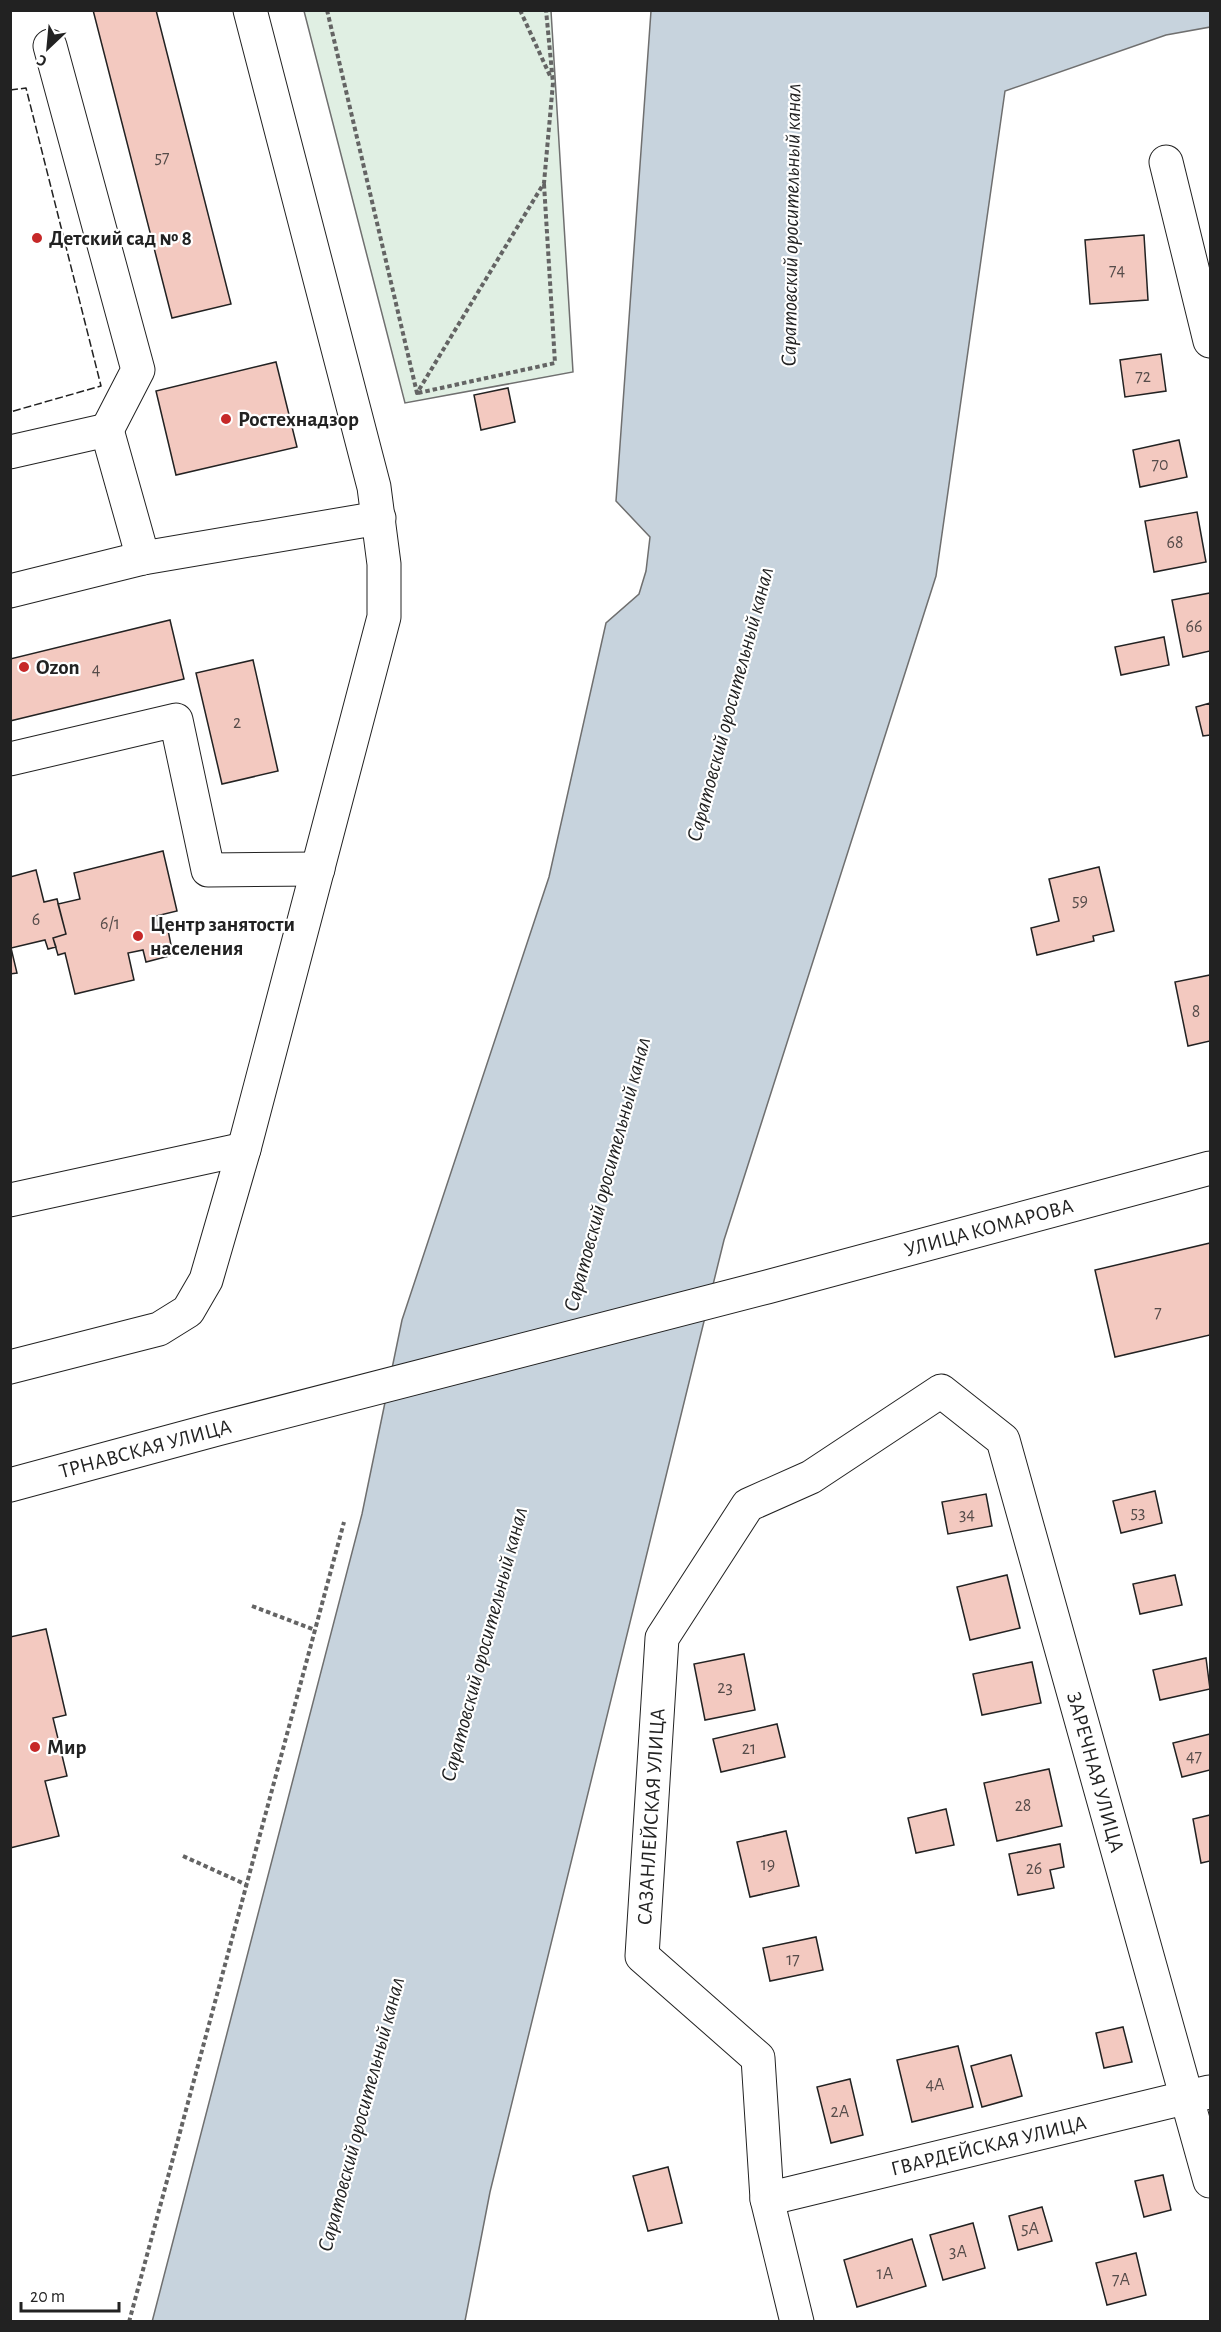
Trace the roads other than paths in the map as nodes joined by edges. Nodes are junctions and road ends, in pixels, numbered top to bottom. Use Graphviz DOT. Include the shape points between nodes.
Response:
graph roads {
  1 [pos="250,10"];
  2 [pos="50,46"];
  3 [pos="1166,162"];
  4 [pos="1210,341"];
  5 [pos="107,430"];
  6 [pos="10,452"];
  7 [pos="379,518"];
  8 [pos="143,558"];
  9 [pos="10,591"];
  10 [pos="10,759"];
  11 [pos="318,869"];
  12 [pos="244,1149"];
  13 [pos="1210,1168"];
  14 [pos="10,1200"];
  15 [pos="10,1367"];
  16 [pos="941,1390"];
  17 [pos="217,1429"];
  18 [pos="10,1463"];
  19 [pos="10,1485"];
  20 [pos="1199,2094"];
  21 [pos="1210,2181"];
  22 [pos="767,2199"];
  23 [pos="797,2322"];
  1 -- 7 [label="street"];
  2 -- 5 [label="street" via="138,370"];
  3 -- 4 [label="street"];
  5 -- 6 [label="street"];
  5 -- 8 [label="street"];
  7 -- 8 [label="street"];
  7 -- 11 [label="street" via="384,617"];
  8 -- 9 [label="street"];
  10 -- 11 [label="street" via="176,720 208,870"];
  11 -- 12 [label="street"];
  12 -- 14 [label="street"];
  12 -- 15 [label="street" via="206,1280 188,1311 159,1329"];
  13 -- 17 [label="street, УЛИЦА КОМАРОВА"];
  16 -- 20 [label="street, ЗАРЕЧНАЯ УЛИЦА" via="1003,1440"];
  16 -- 22 [label="street, САЗАНЛЕЙСКАЯ УЛИЦА" via="811,1477 748,1504 662,1638 642,1956 758,2058"];
  17 -- 18 [label="street, ТРНАВСКАЯ УЛИЦА"];
  17 -- 19 [label="street, ТРНАВСКАЯ УЛИЦА"];
  20 -- 21 [label="street, ЗАРЕЧНАЯ УЛИЦА"];
  20 -- 22 [label="street, ГВАРДЕЙСКАЯ УЛИЦА"];
  22 -- 23 [label="street, САЗАНЛЕЙСКАЯ УЛИЦА"];
}
